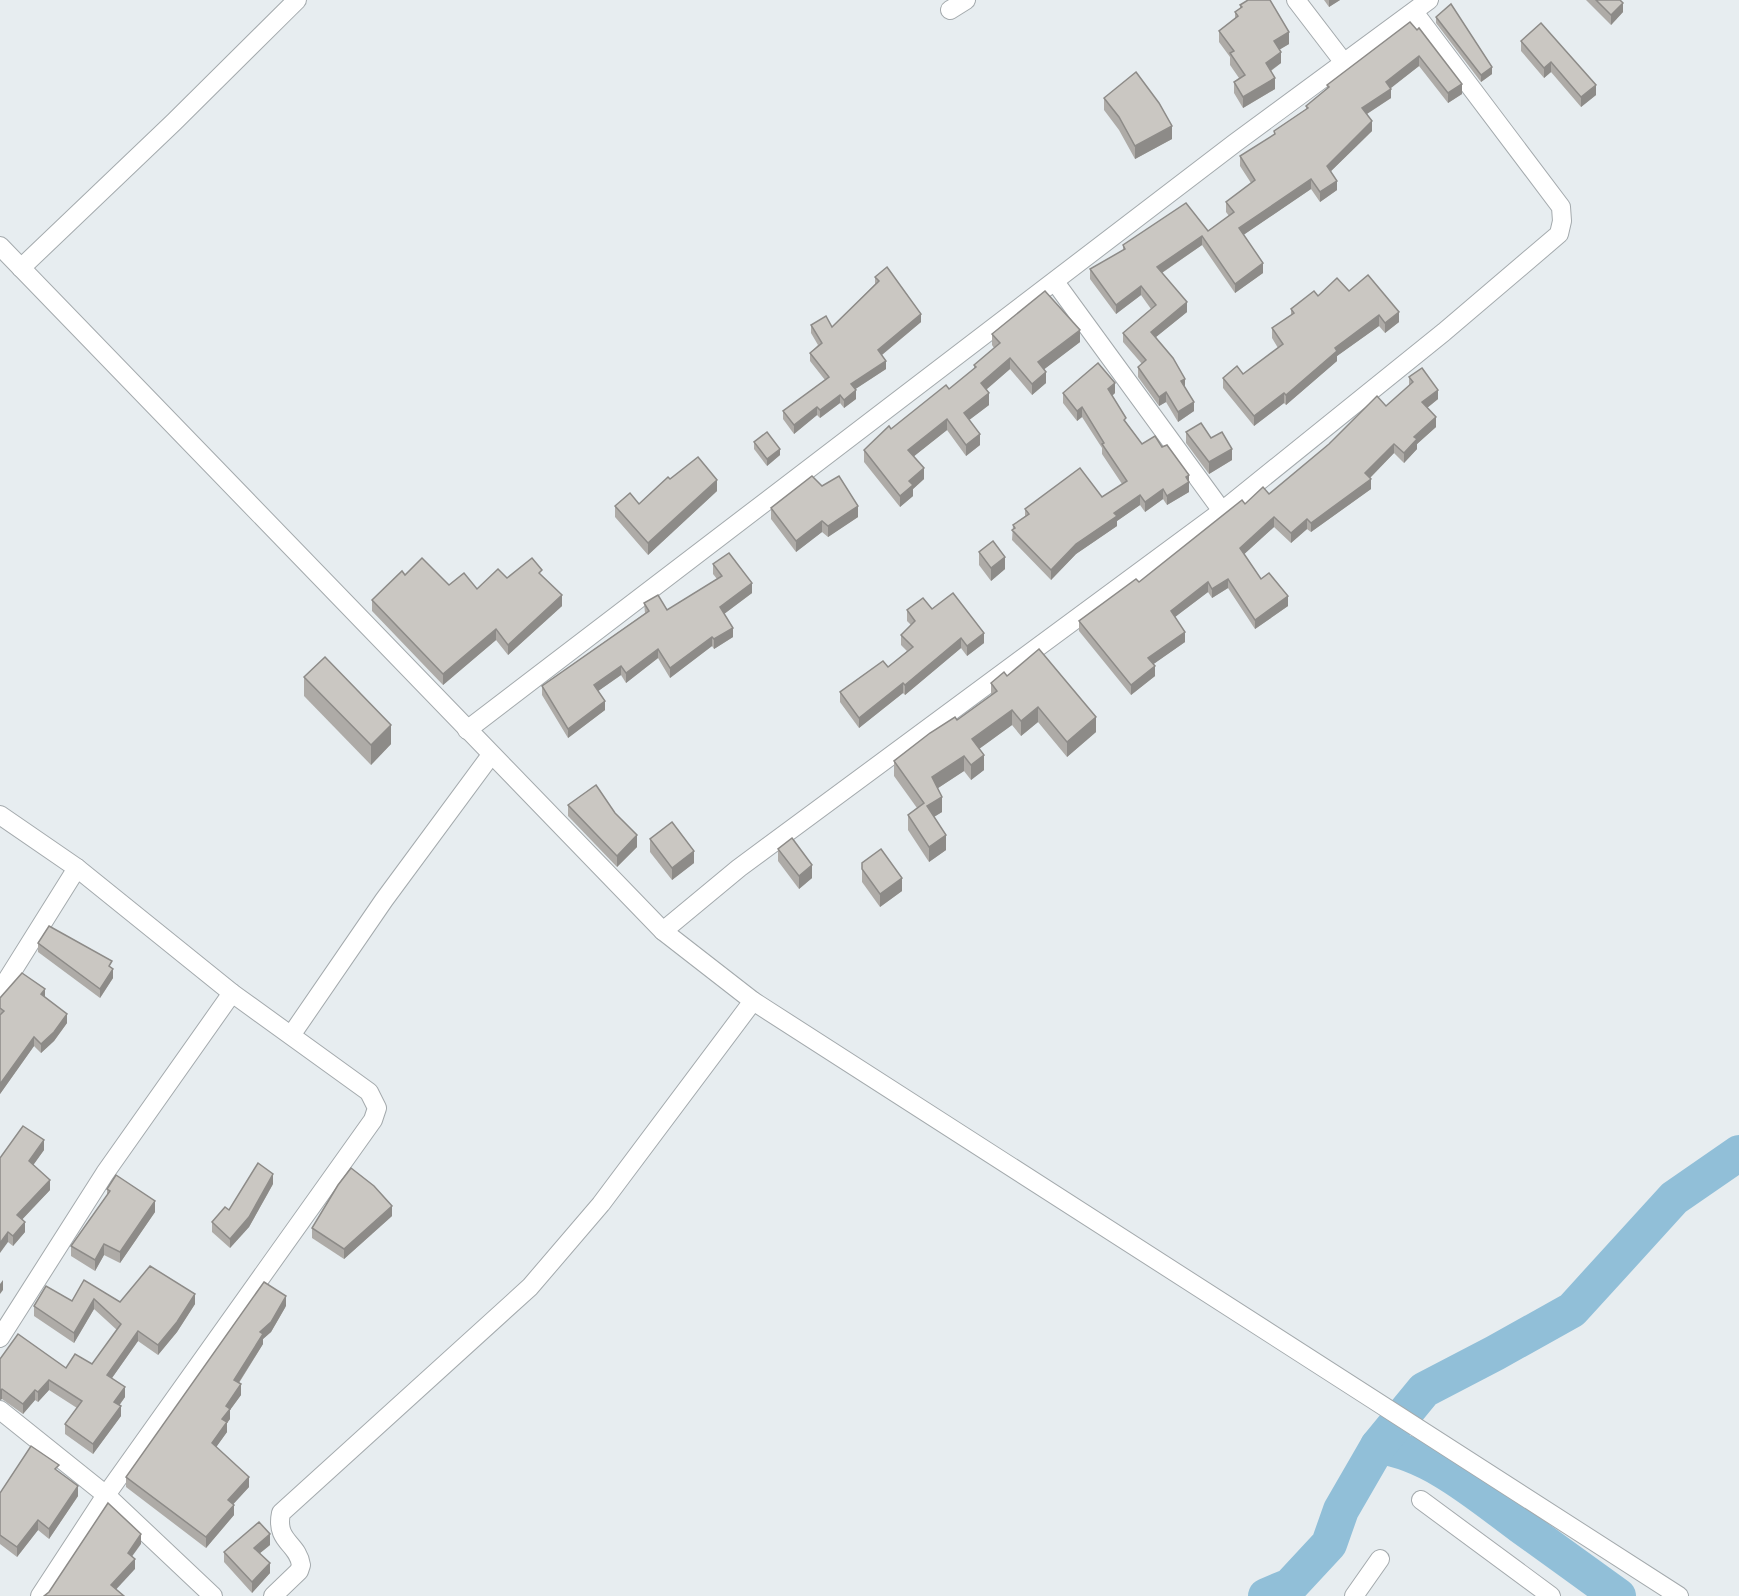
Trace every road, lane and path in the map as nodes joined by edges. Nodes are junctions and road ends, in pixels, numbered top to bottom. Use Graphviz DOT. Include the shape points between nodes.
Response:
graph roads {
  1 [pos="297,0"];
  2 [pos="966,0"];
  3 [pos="1296,0"];
  4 [pos="1429,0"];
  5 [pos="950,10"];
  6 [pos="1414,12"];
  7 [pos="1345,64"];
  8 [pos="0,246"];
  9 [pos="21,268"];
  10 [pos="1055,282"];
  11 [pos="1222,511"];
  12 [pos="467,730"];
  13 [pos="491,755"];
  14 [pos="0,814"];
  15 [pos="77,868"];
  16 [pos="663,931"];
  17 [pos="0,991"];
  18 [pos="232,993"];
  19 [pos="753,1001"];
  20 [pos="292,1034"];
  21 [pos="0,1338"];
  22 [pos="0,1410"];
  23 [pos="106,1495"];
  24 [pos="1421,1500"];
  25 [pos="1380,1559"];
  26 [pos="40,1596"];
  27 [pos="213,1596"];
  28 [pos="273,1596"];
  29 [pos="1354,1596"];
  30 [pos="1551,1596"];
  31 [pos="1679,1596"];
  1 -- 9 [label="street"];
  2 -- 5 [label="street"];
  3 -- 7 [label="street"];
  4 -- 6 [label="street"];
  6 -- 7 [label="street"];
  6 -- 11 [label="street" via="1561,207 1559,234"];
  7 -- 10 [label="street"];
  8 -- 9 [label="street"];
  9 -- 12 [label="street"];
  10 -- 11 [label="street"];
  10 -- 12 [label="street"];
  11 -- 16 [label="street" via="739,868"];
  12 -- 13 [label="street"];
  13 -- 16 [label="street"];
  13 -- 20 [label="street"];
  14 -- 15 [label="street"];
  15 -- 17 [label="street"];
  15 -- 18 [label="street"];
  16 -- 19 [label="street"];
  18 -- 20 [label="street"];
  18 -- 21 [label="street" via="105,1173"];
  19 -- 28 [label="street" via="601,1204 530,1287 281,1513 281,1534 301,1565"];
  19 -- 31 [label="street"];
  20 -- 23 [label="street" via="369,1092 377,1108 373,1120"];
  22 -- 23 [label="street"];
  23 -- 26 [label="street"];
  23 -- 27 [label="street"];
  24 -- 30 [label="street"];
  25 -- 29 [label="street"];
}
